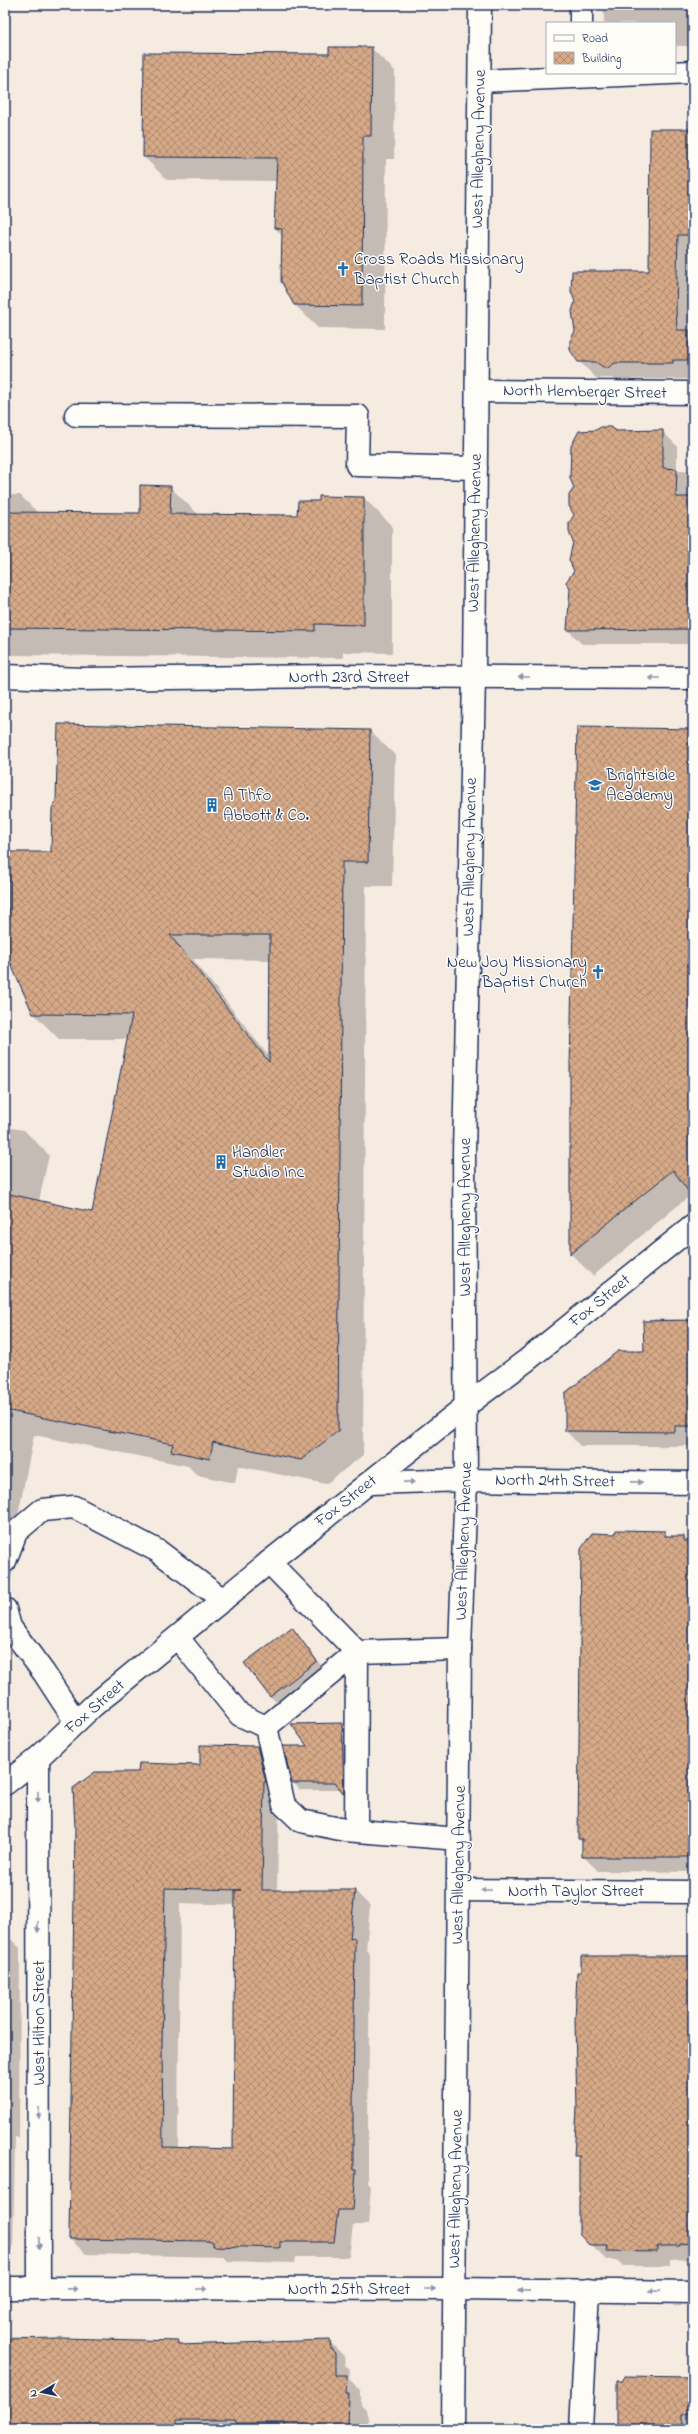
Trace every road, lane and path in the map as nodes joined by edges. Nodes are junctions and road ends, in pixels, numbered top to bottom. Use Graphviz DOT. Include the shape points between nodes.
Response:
graph roads {
  1 [pos="480,5"];
  2 [pos="581,5"];
  3 [pos="581,22"];
  4 [pos="676,72"];
  5 [pos="693,72"];
  6 [pos="618,74"];
  7 [pos="581,75"];
  8 [pos="480,81"];
  9 [pos="477,391"];
  10 [pos="693,393"];
  11 [pos="76,415"];
  12 [pos="476,468"];
  13 [pos="5,676"];
  14 [pos="474,677"];
  15 [pos="693,678"];
  16 [pos="693,1226"];
  17 [pos="467,1405"];
  18 [pos="466,1480"];
  19 [pos="370,1483"];
  20 [pos="693,1483"];
  21 [pos="5,1560"];
  22 [pos="269,1562"];
  23 [pos="223,1600"];
  24 [pos="5,1609"];
  25 [pos="178,1638"];
  26 [pos="460,1649"];
  27 [pos="357,1652"];
  28 [pos="76,1722"];
  29 [pos="266,1727"];
  30 [pos="38,1758"];
  31 [pos="5,1784"];
  32 [pos="356,1830"];
  33 [pos="459,1838"];
  34 [pos="459,1890"];
  35 [pos="693,1892"];
  36 [pos="5,2288"];
  37 [pos="39,2288"];
  38 [pos="454,2289"];
  39 [pos="588,2290"];
  40 [pos="693,2292"];
  41 [pos="453,2429"];
  42 [pos="581,2429"];
  1 -- 8 [label="street, West Allegheny Avenue"];
  2 -- 3 [label="street"];
  4 -- 5 [label="street"];
  6 -- 7 [label="street"];
  7 -- 8 [label="street"];
  8 -- 9 [label="street, West Allegheny Avenue"];
  9 -- 10 [label="street, North Hemberger Street"];
  9 -- 12 [label="street, West Allegheny Avenue"];
  11 -- 12 [label="street" via="358,416 357,465"];
  12 -- 14 [label="street, West Allegheny Avenue"];
  13 -- 14 [label="street, North 23rd Street" via="82,679"];
  15 -- 14 [label="street, North 23rd Street, one-way"];
  14 -- 17 [label="street, West Allegheny Avenue" via="464,1154"];
  16 -- 17 [label="street, Fox Street"];
  17 -- 18 [label="street, West Allegheny Avenue"];
  17 -- 19 [label="street, Fox Street"];
  19 -- 18 [label="street, North 24th Street, one-way"];
  18 -- 20 [label="street, North 24th Street, one-way"];
  18 -- 26 [label="street, West Allegheny Avenue"];
  19 -- 22 [label="street, Fox Street"];
  21 -- 23 [label="street" via="16,1532 42,1510 74,1506 158,1551"];
  22 -- 23 [label="street, Fox Street"];
  22 -- 27 [label="street"];
  23 -- 25 [label="street, Fox Street"];
  24 -- 28 [label="street" via="10,1627"];
  25 -- 28 [label="street, Fox Street"];
  25 -- 29 [label="street" via="240,1715"];
  26 -- 27 [label="street"];
  26 -- 33 [label="street, West Allegheny Avenue"];
  27 -- 29 [label="street"];
  27 -- 32 [label="street"];
  28 -- 30 [label="street, Fox Street"];
  29 -- 32 [label="street" via="284,1805 300,1821"];
  30 -- 31 [label="street, Fox Street"];
  30 -- 37 [label="street, West Hilton Street, one-way"];
  32 -- 33 [label="street"];
  33 -- 34 [label="street, West Allegheny Avenue"];
  35 -- 34 [label="street, North Taylor Street, one-way"];
  34 -- 38 [label="street, West Allegheny Avenue"];
  36 -- 37 [label="street, North 25th Street"];
  37 -- 38 [label="street, North 25th Street, one-way"];
  39 -- 38 [label="street, North 25th Street, one-way"];
  38 -- 41 [label="street, West Allegheny Avenue"];
  40 -- 39 [label="street, North 25th Street, one-way"];
  39 -- 42 [label="street"];
}
